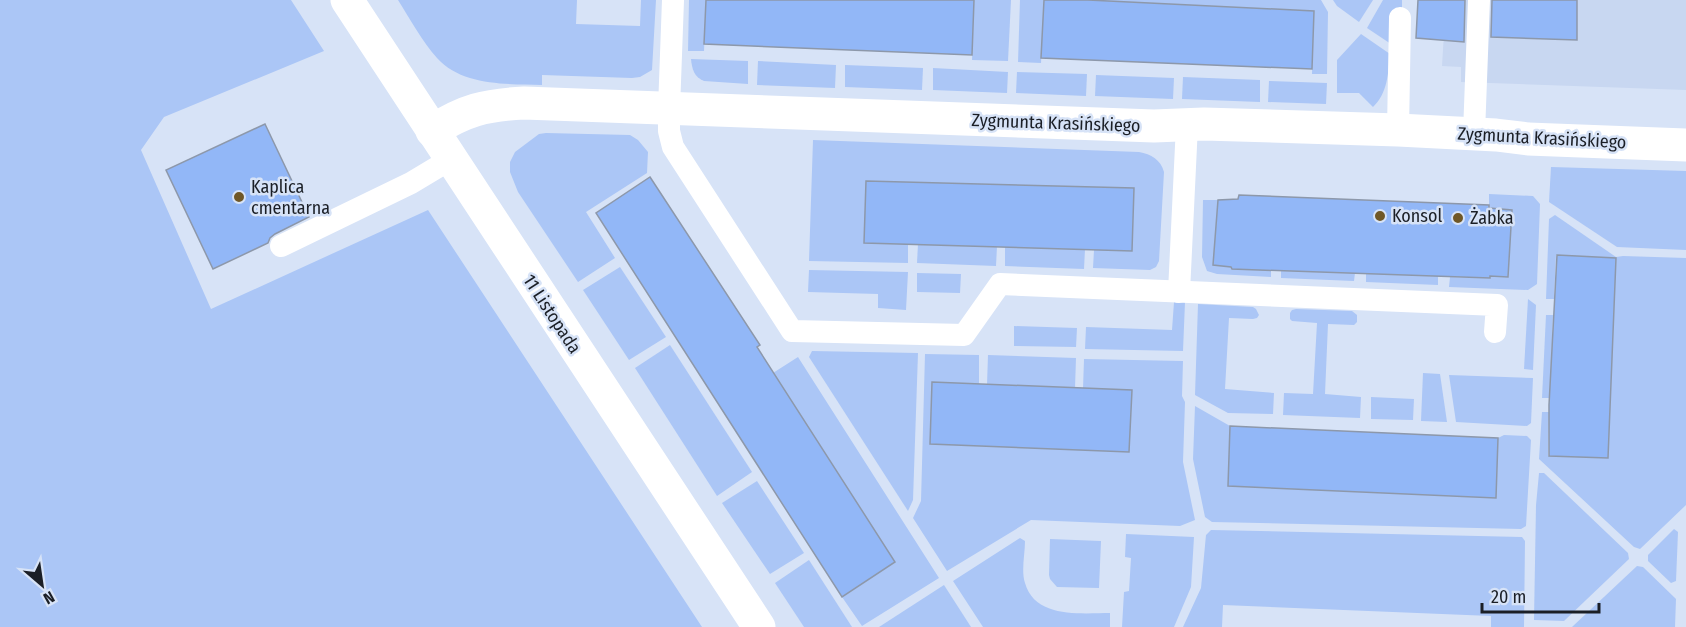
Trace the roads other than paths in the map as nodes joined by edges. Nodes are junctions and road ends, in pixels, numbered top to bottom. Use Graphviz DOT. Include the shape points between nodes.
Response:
graph roads {
  1 [pos="346,0"];
  2 [pos="673,0"];
  3 [pos="1479,0"];
  4 [pos="1400,18"];
  5 [pos="669,109"];
  6 [pos="1187,125"];
  7 [pos="432,130"];
  8 [pos="1398,130"];
  9 [pos="1474,133"];
  10 [pos="1686,145"];
  11 [pos="451,159"];
  12 [pos="281,246"];
  13 [pos="1179,292"];
  14 [pos="1495,332"];
  15 [pos="759,627"];
  1 -- 7 [label="street, 11 Listopada"];
  2 -- 5 [label="lane"];
  3 -- 9 [label="lane"];
  4 -- 8 [label="lane"];
  5 -- 6 [label="street, Zygmunta Krasińskiego"];
  5 -- 7 [label="street, Zygmunta Krasińskiego" via="500,104 472,110"];
  5 -- 13 [label="lane" via="673,147 792,332 964,334 1000,284"];
  6 -- 8 [label="street, Zygmunta Krasińskiego"];
  6 -- 13 [label="lane"];
  7 -- 11 [label="street, 11 Listopada"];
  8 -- 9 [label="street, Zygmunta Krasińskiego"];
  9 -- 10 [label="street, Zygmunta Krasińskiego"];
  11 -- 12 [label="lane" via="411,183"];
  11 -- 15 [label="street, 11 Listopada"];
  13 -- 14 [label="lane" via="1497,305"];
}
